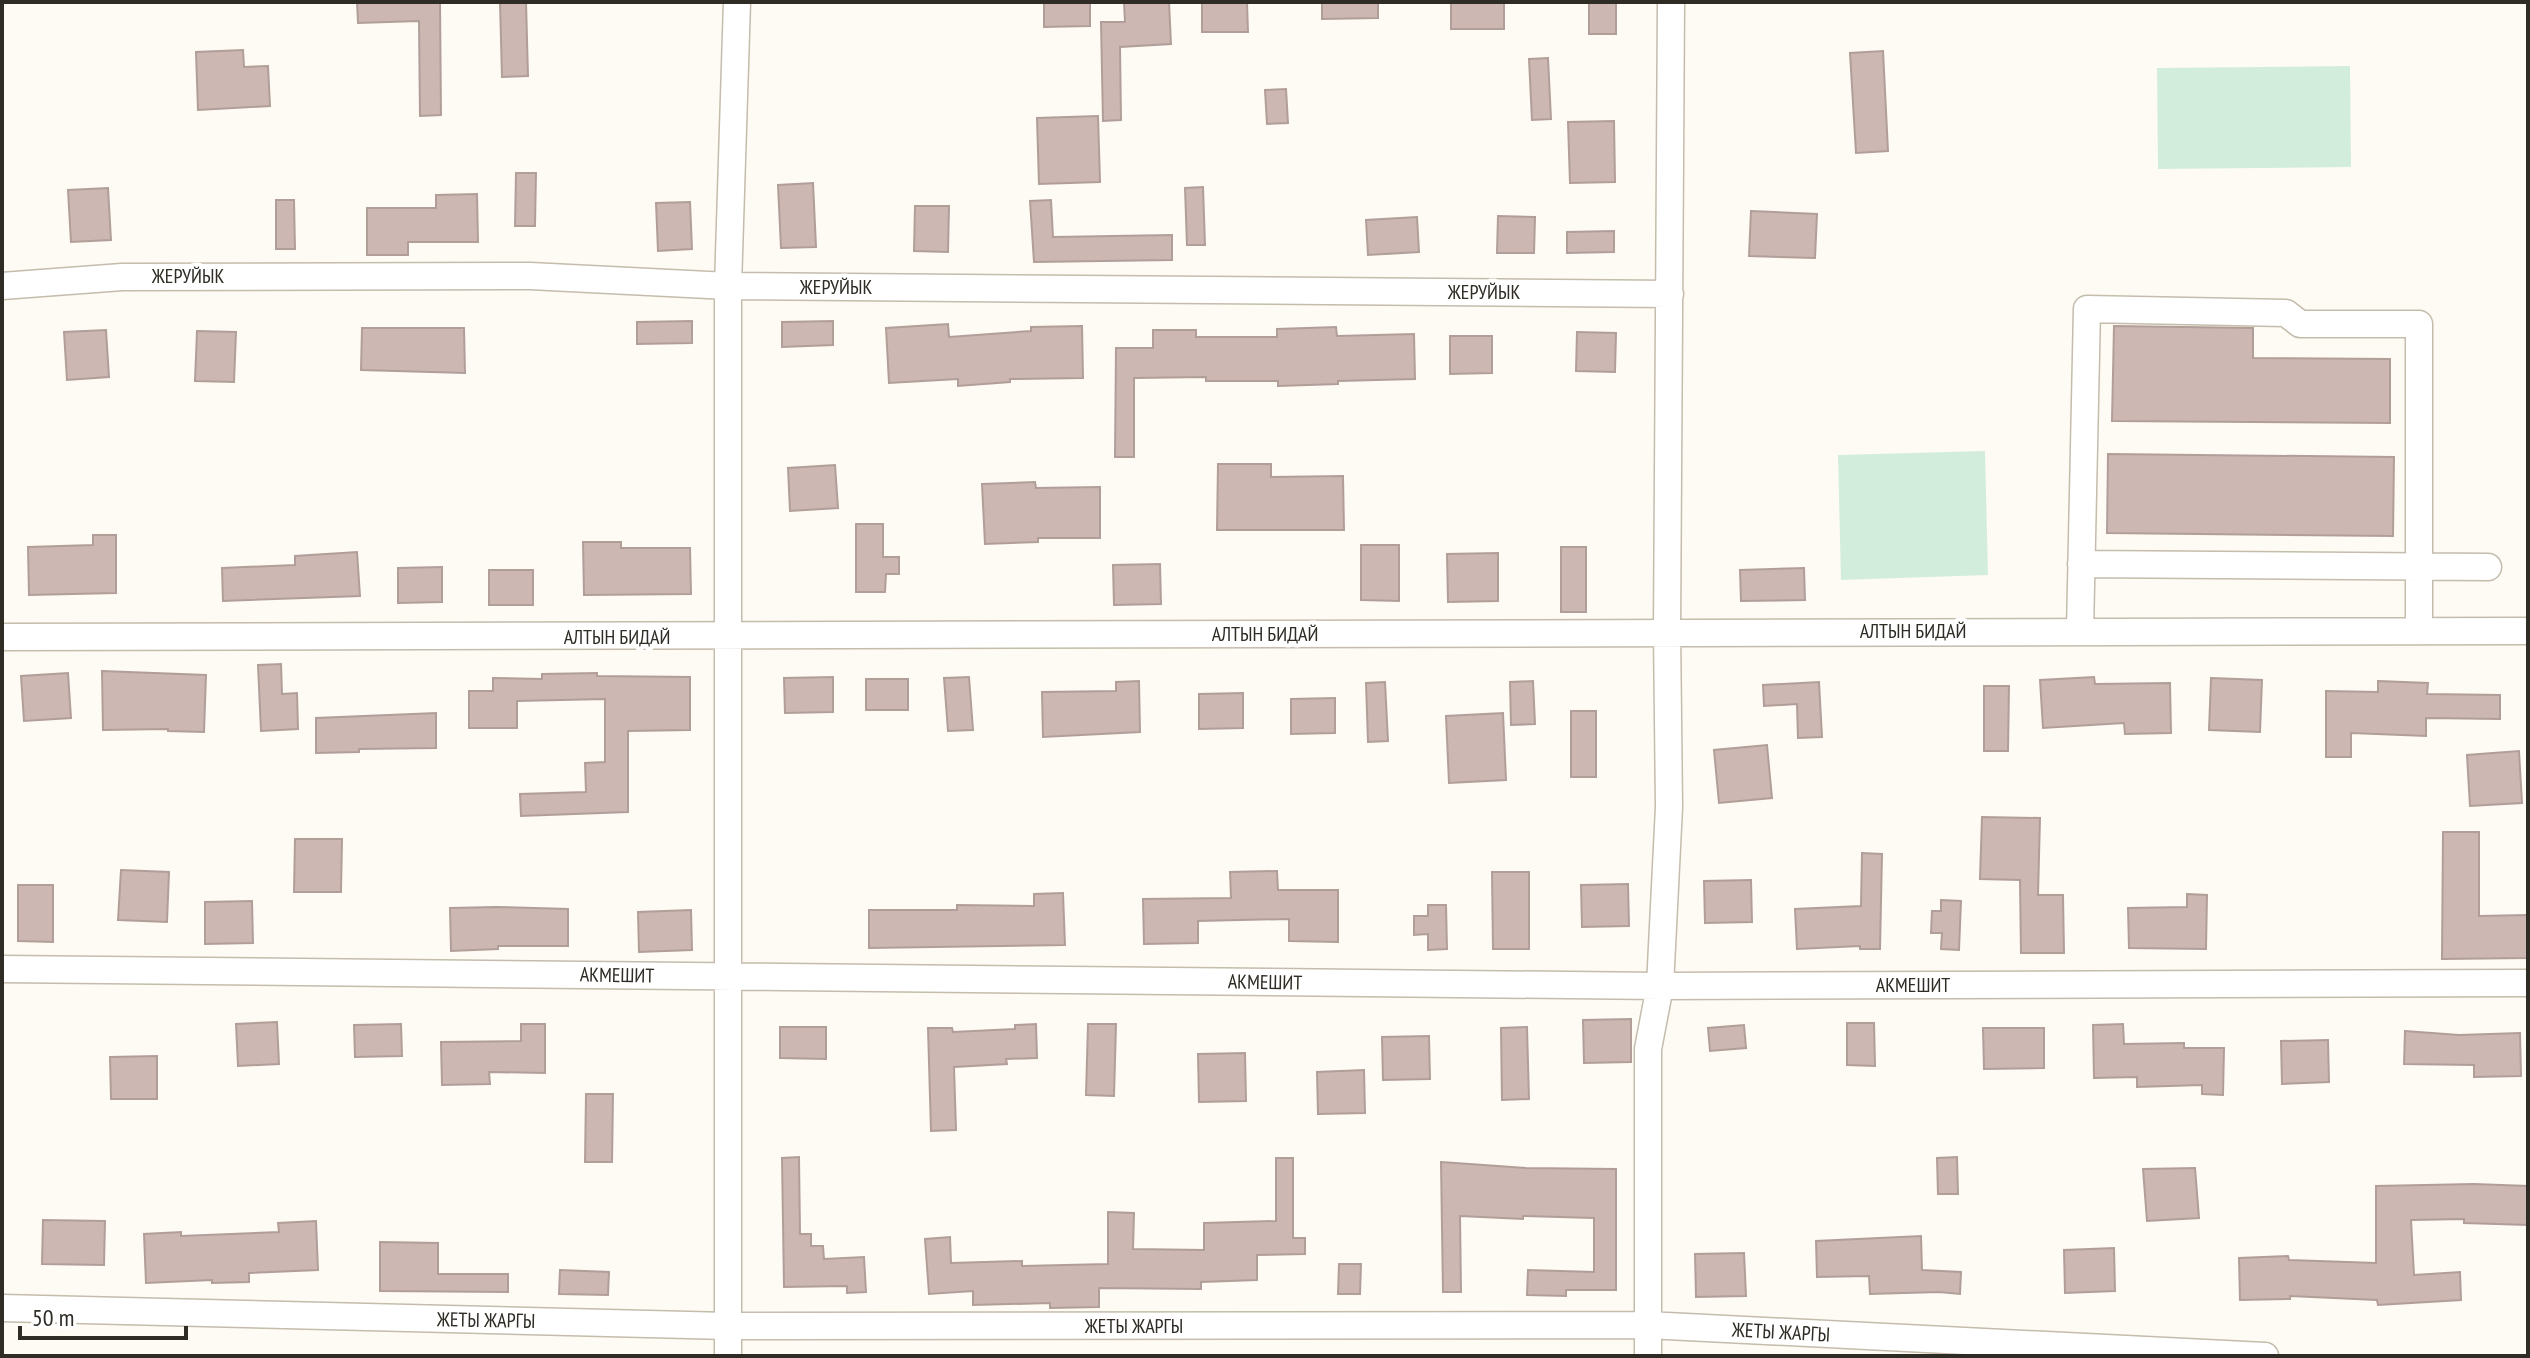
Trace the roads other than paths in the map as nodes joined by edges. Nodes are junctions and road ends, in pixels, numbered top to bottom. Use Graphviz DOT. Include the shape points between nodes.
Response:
graph roads {
  1 [pos="737,2"];
  2 [pos="1671,2"];
  3 [pos="2,286"];
  4 [pos="728,286"];
  5 [pos="1670,294"];
  6 [pos="2081,564"];
  7 [pos="2419,567"];
  8 [pos="2488,567"];
  9 [pos="1667,631"];
  10 [pos="2080,631"];
  11 [pos="2419,631"];
  12 [pos="2528,631"];
  13 [pos="728,636"];
  14 [pos="2,637"];
  15 [pos="2,969"];
  16 [pos="728,976"];
  17 [pos="2528,983"];
  18 [pos="1660,986"];
  19 [pos="2,1308"];
  20 [pos="1647,1325"];
  21 [pos="728,1326"];
  22 [pos="728,1356"];
  23 [pos="1648,1356"];
  24 [pos="2265,1356"];
  1 -- 4 [label="street"];
  2 -- 5 [label="street"];
  3 -- 4 [label="street, ЖЕРУЙЫК" via="122,277 530,276"];
  4 -- 5 [label="street, ЖЕРУЙЫК"];
  4 -- 13 [label="street"];
  5 -- 9 [label="street"];
  6 -- 7 [label="street"];
  6 -- 7 [label="street" via="2087,309 2286,313 2300,324 2419,324"];
  6 -- 10 [label="street"];
  7 -- 8 [label="street"];
  7 -- 11 [label="street"];
  9 -- 10 [label="street, АЛТЫН БИДАЙ"];
  9 -- 13 [label="street, АЛТЫН БИДАЙ"];
  9 -- 18 [label="street" via="1669,807"];
  10 -- 11 [label="street, АЛТЫН БИДАЙ"];
  11 -- 12 [label="street, АЛТЫН БИДАЙ"];
  13 -- 14 [label="street, АЛТЫН БИДАЙ"];
  13 -- 16 [label="street"];
  15 -- 16 [label="street, АКМЕШИТ"];
  16 -- 18 [label="street, АКМЕШИТ"];
  16 -- 21 [label="street"];
  17 -- 18 [label="street, АКМЕШИТ"];
  18 -- 20 [label="street" via="1648,1049"];
  19 -- 21 [label="street, ЖЕТЫ ЖАРГЫ"];
  20 -- 21 [label="street, ЖЕТЫ ЖАРГЫ"];
  20 -- 23 [label="street"];
  20 -- 24 [label="street, ЖЕТЫ ЖАРГЫ"];
  21 -- 22 [label="street"];
}
